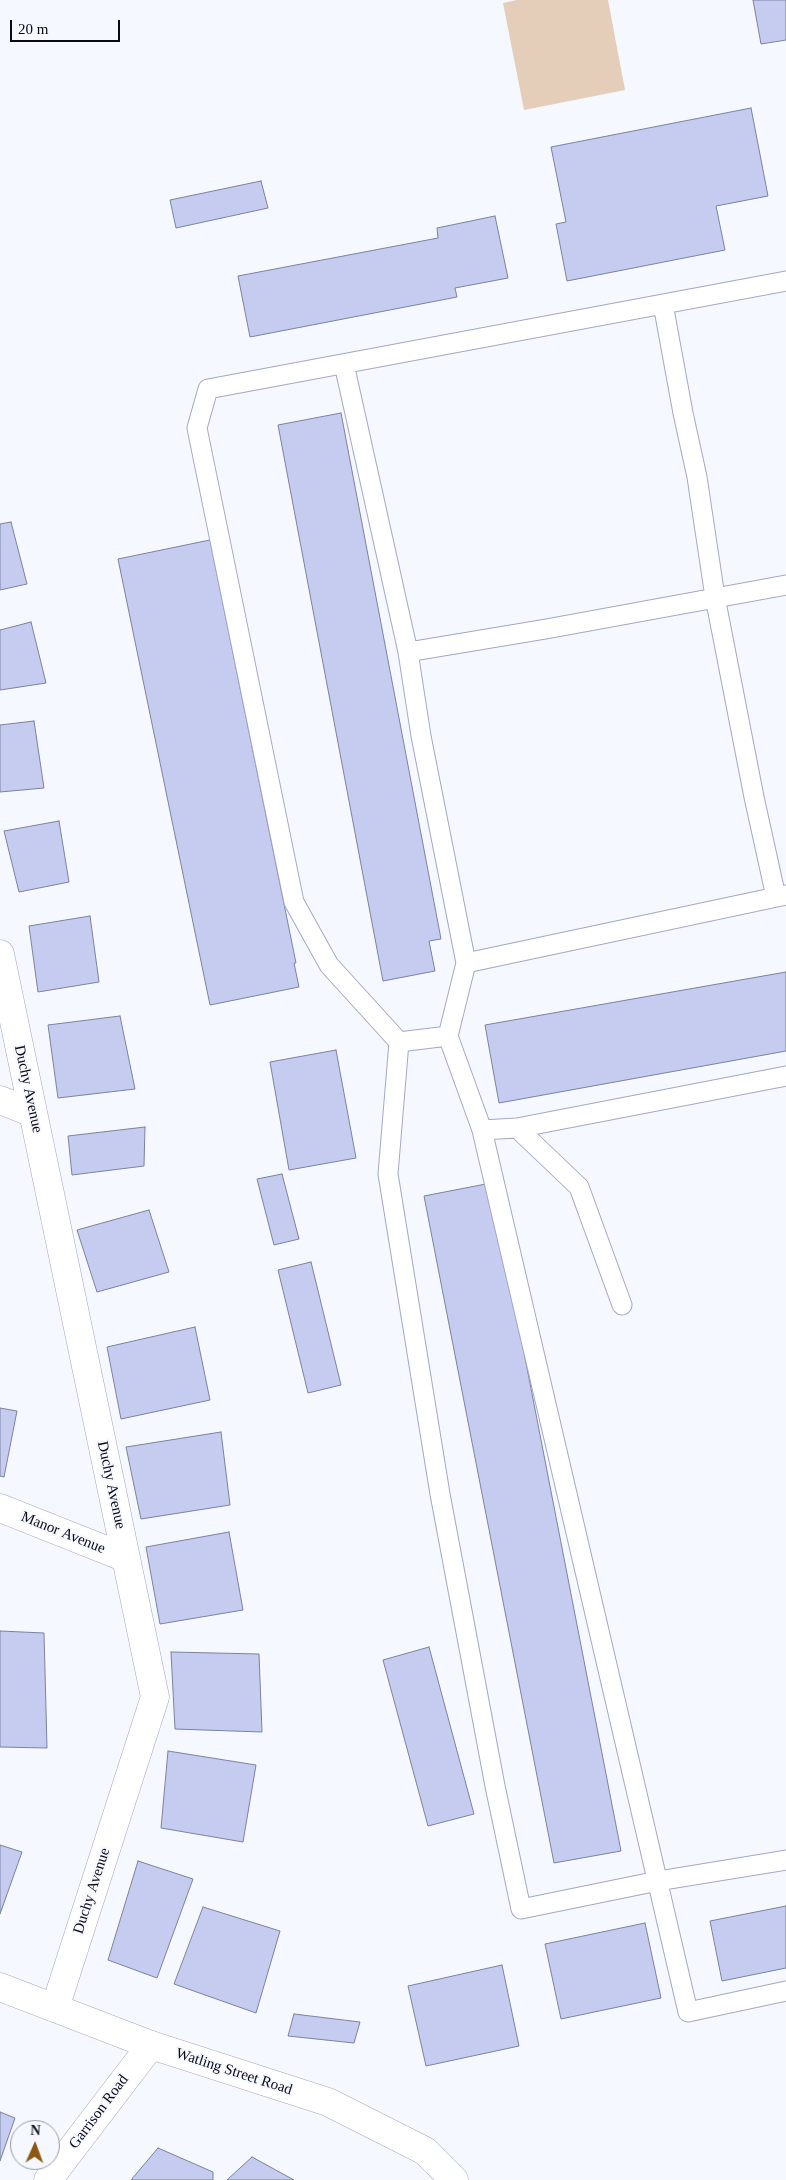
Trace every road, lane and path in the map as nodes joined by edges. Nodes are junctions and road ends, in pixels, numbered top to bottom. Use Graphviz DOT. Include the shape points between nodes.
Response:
graph roads {
  1 [pos="786,281"];
  2 [pos="663,304"];
  3 [pos="344,364"];
  4 [pos="786,585"];
  5 [pos="715,597"];
  6 [pos="408,652"];
  7 [pos="781,896"];
  8 [pos="0,954"];
  9 [pos="466,963"];
  10 [pos="448,1036"];
  11 [pos="399,1042"];
  12 [pos="786,1076"];
  13 [pos="0,1100"];
  14 [pos="33,1113"];
  15 [pos="517,1128"];
  16 [pos="482,1130"];
  17 [pos="622,1305"];
  18 [pos="0,1508"];
  19 [pos="126,1558"];
  20 [pos="786,1860"];
  21 [pos="658,1881"];
  22 [pos="0,1987"];
  23 [pos="786,1991"];
  24 [pos="55,2008"];
  25 [pos="151,2045"];
  26 [pos="48,2180"];
  27 [pos="454,2180"];
  1 -- 2 [label="lane"];
  2 -- 3 [label="lane"];
  2 -- 5 [label="lane" via="697,477"];
  3 -- 6 [label="lane"];
  3 -- 11 [label="lane" via="208,389 197,428 294,902 329,964"];
  4 -- 5 [label="lane"];
  5 -- 6 [label="lane"];
  5 -- 7 [label="lane" via="754,797"];
  6 -- 9 [label="lane" via="421,736"];
  7 -- 9 [label="lane"];
  8 -- 14 [label="street, Duchy Avenue"];
  9 -- 10 [label="lane"];
  10 -- 11 [label="lane"];
  10 -- 16 [label="lane"];
  11 -- 21 [label="lane" via="388,1174 440,1494 521,1909"];
  12 -- 15 [label="lane"];
  13 -- 14 [label="street"];
  14 -- 19 [label="street, Duchy Avenue"];
  15 -- 16 [label="lane"];
  15 -- 17 [label="lane" via="580,1187"];
  16 -- 21 [label="lane"];
  18 -- 19 [label="street, Manor Avenue"];
  19 -- 24 [label="street, Duchy Avenue" via="154,1697"];
  20 -- 21 [label="lane"];
  21 -- 23 [label="lane" via="688,2012"];
  22 -- 24 [label="street, Watling Street Road"];
  24 -- 25 [label="street, Watling Street Road"];
  25 -- 26 [label="street, Garrison Road"];
  25 -- 27 [label="street, Watling Street Road" via="328,2102 425,2151"];
}
